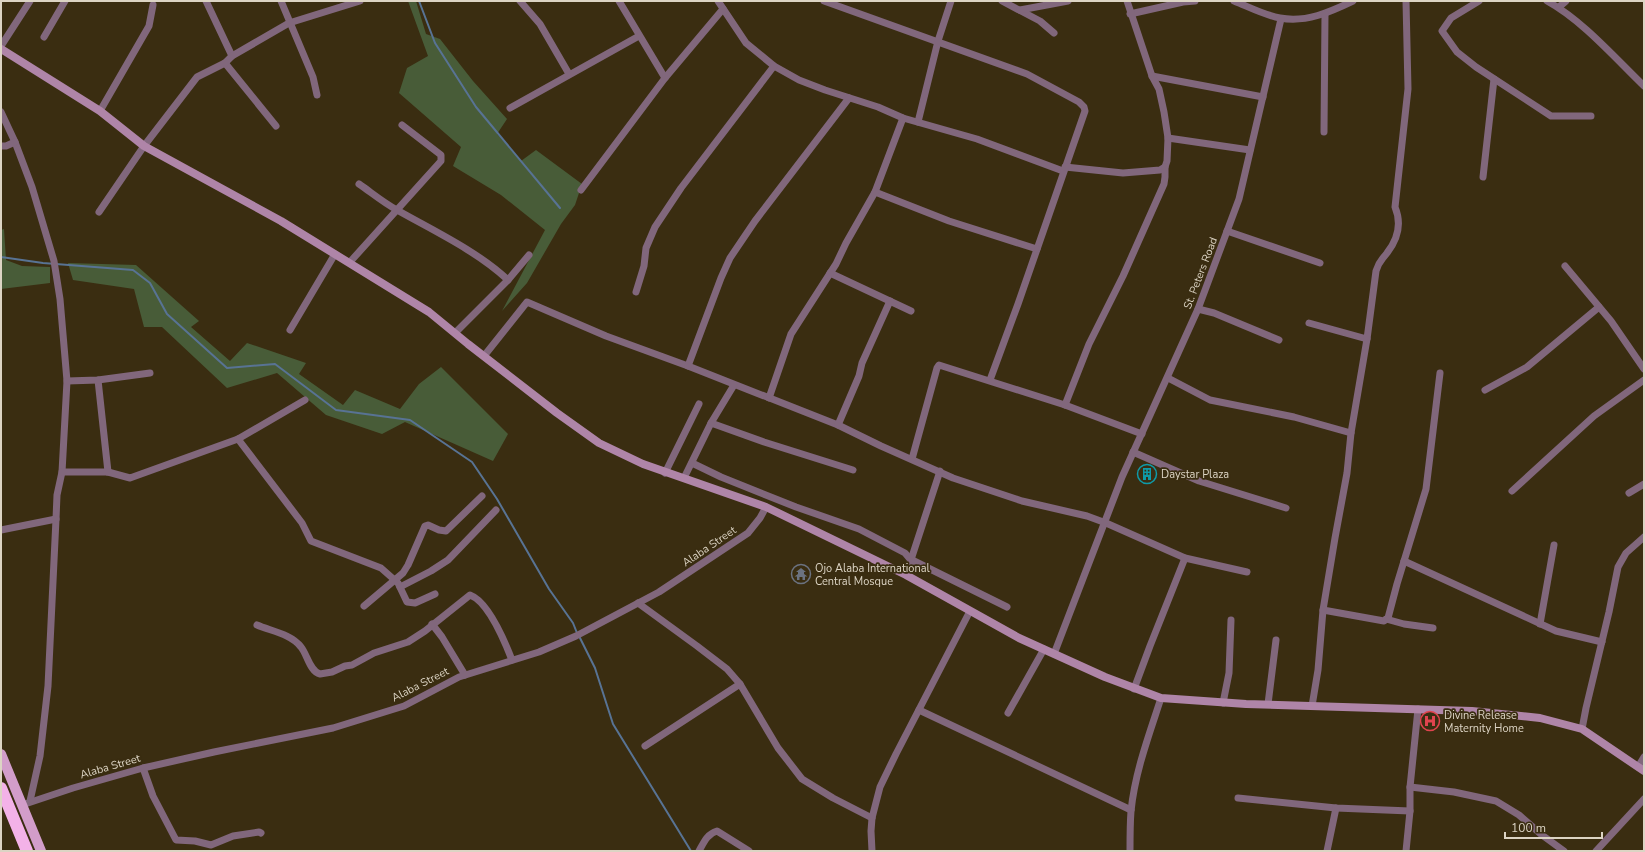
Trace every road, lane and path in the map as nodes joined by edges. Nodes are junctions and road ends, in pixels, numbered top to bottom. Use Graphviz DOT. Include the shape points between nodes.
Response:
graph roads {
  1 [pos="30,1"];
  2 [pos="65,1"];
  3 [pos="206,1"];
  4 [pos="281,1"];
  5 [pos="360,1"];
  6 [pos="520,1"];
  7 [pos="619,1"];
  8 [pos="718,1"];
  9 [pos="824,1"];
  10 [pos="952,1"];
  11 [pos="1002,1"];
  12 [pos="1068,1"];
  13 [pos="1127,1"];
  14 [pos="1195,1"];
  15 [pos="1234,1"];
  16 [pos="1353,1"];
  17 [pos="1406,1"];
  18 [pos="1479,1"];
  19 [pos="1547,1"];
  20 [pos="1566,1"];
  21 [pos="1044,3"];
  22 [pos="153,5"];
  23 [pos="1559,8"];
  24 [pos="723,9"];
  25 [pos="1020,10"];
  26 [pos="1130,14"];
  27 [pos="1324,14"];
  28 [pos="1281,19"];
  29 [pos="289,23"];
  30 [pos="1054,33"];
  31 [pos="639,36"];
  32 [pos="44,37"];
  33 [pos="938,41"];
  34 [pos="1,47"];
  35 [pos="232,56"];
  36 [pos="225,63"];
  37 [pos="774,66"];
  38 [pos="569,74"];
  39 [pos="1152,76"];
  40 [pos="665,78"];
  41 [pos="1494,79"];
  42 [pos="1644,86"];
  43 [pos="317,95"];
  44 [pos="1263,97"];
  45 [pos="849,98"];
  46 [pos="510,108"];
  47 [pos="100,111"];
  48 [pos="1,112"];
  49 [pos="1591,116"];
  50 [pos="903,118"];
  51 [pos="918,122"];
  52 [pos="402,125"];
  53 [pos="276,126"];
  54 [pos="1324,132"];
  55 [pos="1168,138"];
  56 [pos="15,142"];
  57 [pos="1,146"];
  58 [pos="144,146"];
  59 [pos="1250,150"];
  60 [pos="1165,167"];
  61 [pos="1064,169"];
  62 [pos="1483,177"];
  63 [pos="359,184"];
  64 [pos="581,190"];
  65 [pos="875,192"];
  66 [pos="396,210"];
  67 [pos="99,212"];
  68 [pos="1227,231"];
  69 [pos="1037,249"];
  70 [pos="335,254"];
  71 [pos="529,255"];
  72 [pos="350,262"];
  73 [pos="1320,263"];
  74 [pos="1565,266"];
  75 [pos="830,273"];
  76 [pos="508,280"];
  77 [pos="636,292"];
  78 [pos="890,301"];
  79 [pos="1599,307"];
  80 [pos="1198,309"];
  81 [pos="911,311"];
  82 [pos="1308,323"];
  83 [pos="290,330"];
  84 [pos="457,334"];
  85 [pos="1367,339"];
  86 [pos="1279,340"];
  87 [pos="484,356"];
  88 [pos="688,366"];
  89 [pos="1644,369"];
  90 [pos="150,373"];
  91 [pos="1440,373"];
  92 [pos="1168,378"];
  93 [pos="98,380"];
  94 [pos="990,380"];
  95 [pos="1644,380"];
  96 [pos="67,381"];
  97 [pos="734,385"];
  98 [pos="1485,390"];
  99 [pos="769,398"];
  100 [pos="305,400"];
  101 [pos="699,404"];
  102 [pos="1065,405"];
  103 [pos="711,424"];
  104 [pos="838,426"];
  105 [pos="1351,432"];
  106 [pos="1142,434"];
  107 [pos="238,439"];
  108 [pos="1133,452"];
  109 [pos="912,459"];
  110 [pos="692,463"];
  111 [pos="853,470"];
  112 [pos="62,472"];
  113 [pos="108,472"];
  114 [pos="940,472"];
  115 [pos="664,473"];
  116 [pos="684,478"];
  117 [pos="1644,484"];
  118 [pos="1512,491"];
  119 [pos="1629,493"];
  120 [pos="482,496"];
  121 [pos="766,507"];
  122 [pos="1286,508"];
  123 [pos="496,510"];
  124 [pos="56,519"];
  125 [pos="1106,523"];
  126 [pos="1,530"];
  127 [pos="1644,537"];
  128 [pos="1554,545"];
  129 [pos="1185,558"];
  130 [pos="910,559"];
  131 [pos="1404,561"];
  132 [pos="1247,572"];
  133 [pos="906,575"];
  134 [pos="398,584"];
  135 [pos="435,594"];
  136 [pos="638,604"];
  137 [pos="364,606"];
  138 [pos="1007,607"];
  139 [pos="1324,610"];
  140 [pos="970,611"];
  141 [pos="1231,620"];
  142 [pos="1386,620"];
  143 [pos="432,624"];
  144 [pos="1540,624"];
  145 [pos="257,625"];
  146 [pos="1433,628"];
  147 [pos="1276,640"];
  148 [pos="1602,642"];
  149 [pos="1044,649"];
  150 [pos="1054,654"];
  151 [pos="512,660"];
  152 [pos="465,675"];
  153 [pos="740,684"];
  154 [pos="1134,689"];
  155 [pos="1161,698"];
  156 [pos="1223,703"];
  157 [pos="1268,704"];
  158 [pos="1312,706"];
  159 [pos="1418,709"];
  160 [pos="919,710"];
  161 [pos="1008,713"];
  162 [pos="1582,729"];
  163 [pos="645,746"];
  164 [pos="1,754"];
  165 [pos="1644,757"];
  166 [pos="143,768"];
  167 [pos="1641,769"];
  168 [pos="1410,787"];
  169 [pos="1,788"];
  170 [pos="1238,798"];
  171 [pos="1644,799"];
  172 [pos="26,803"];
  173 [pos="1336,808"];
  174 [pos="1131,810"];
  175 [pos="1410,811"];
  176 [pos="872,818"];
  177 [pos="261,833"];
  178 [pos="27,851"];
  179 [pos="41,851"];
  180 [pos="699,851"];
  181 [pos="749,851"];
  182 [pos="872,851"];
  183 [pos="1130,851"];
  184 [pos="1328,851"];
  185 [pos="1406,851"];
  186 [pos="1564,851"];
  187 [pos="1596,851"];
  1 -- 34 [label="street"];
  2 -- 32 [label="street"];
  3 -- 35 [label="street"];
  4 -- 29 [label="street"];
  5 -- 29 [label="street"];
  6 -- 38 [label="street" via="540,24"];
  7 -- 31 [label="street"];
  8 -- 24 [label="street"];
  9 -- 33 [label="street"];
  10 -- 33 [label="street"];
  11 -- 25 [label="street"];
  12 -- 21 [label="street"];
  13 -- 26 [label="street"];
  14 -- 26 [label="street"];
  15 -- 28 [label="street"];
  16 -- 27 [label="street"];
  17 -- 85 [label="street" via="1408,89 1395,206 1399,223 1398,234 1379,261"];
  18 -- 41 [label="street" via="1451,18 1442,31 1457,52"];
  19 -- 23 [label="street"];
  20 -- 23 [label="street"];
  21 -- 25 [label="street"];
  22 -- 47 [label="street" via="149,26"];
  23 -- 42 [label="street"];
  24 -- 37 [label="street" via="746,43"];
  24 -- 40 [label="street"];
  25 -- 30 [label="street" via="1040,21"];
  26 -- 39 [label="street"];
  27 -- 28 [label="street" via="1305,19"];
  27 -- 54 [label="street"];
  28 -- 44 [label="street, St. Peters Road"];
  29 -- 35 [label="street"];
  29 -- 43 [label="street"];
  31 -- 38 [label="street"];
  31 -- 40 [label="street"];
  33 -- 51 [label="street"];
  33 -- 61 [label="street" via="1027,74 1084,107 1085,111"];
  34 -- 47 [label="main road"];
  35 -- 36 [label="street"];
  36 -- 53 [label="street"];
  36 -- 58 [label="street" via="197,77"];
  37 -- 45 [label="street" via="799,80"];
  37 -- 77 [label="street" via="681,188 655,227 646,248 644,266"];
  38 -- 46 [label="street"];
  39 -- 44 [label="street"];
  39 -- 55 [label="street" via="1159,89"];
  40 -- 64 [label="street"];
  41 -- 49 [label="street" via="1551,116"];
  41 -- 62 [label="street"];
  44 -- 59 [label="street, St. Peters Road"];
  45 -- 50 [label="street"];
  45 -- 88 [label="street" via="730,258"];
  47 -- 58 [label="main road"];
  48 -- 56 [label="street"];
  50 -- 51 [label="street"];
  50 -- 65 [label="street"];
  51 -- 61 [label="street" via="978,139"];
  52 -- 66 [label="street" via="442,158"];
  55 -- 59 [label="street"];
  55 -- 60 [label="street"];
  56 -- 57 [label="street"];
  56 -- 96 [label="street" via="32,187 54,264 60,299"];
  58 -- 67 [label="street"];
  58 -- 70 [label="main road" via="281,221"];
  59 -- 68 [label="street, St. Peters Road" via="1239,199"];
  60 -- 61 [label="street" via="1160,170 1123,172"];
  60 -- 102 [label="street" via="1164,184 1089,344"];
  61 -- 69 [label="street"];
  63 -- 66 [label="street"];
  65 -- 69 [label="street" via="949,221"];
  65 -- 75 [label="street"];
  66 -- 72 [label="street"];
  66 -- 76 [label="street" via="436,231 496,269"];
  68 -- 73 [label="street"];
  68 -- 80 [label="street, St. Peters Road"];
  69 -- 94 [label="street"];
  70 -- 72 [label="main road"];
  70 -- 83 [label="street"];
  71 -- 76 [label="street"];
  72 -- 84 [label="main road" via="429,312"];
  74 -- 79 [label="street"];
  75 -- 78 [label="street"];
  75 -- 99 [label="street" via="790,334"];
  76 -- 84 [label="street"];
  78 -- 81 [label="street"];
  78 -- 104 [label="street" via="862,363"];
  79 -- 89 [label="street"];
  79 -- 98 [label="street" via="1527,367"];
  80 -- 86 [label="street"];
  80 -- 92 [label="street, St. Peters Road"];
  82 -- 85 [label="street"];
  84 -- 87 [label="main road"];
  85 -- 105 [label="street"];
  87 -- 88 [label="street" via="527,302 606,336"];
  87 -- 115 [label="main road" via="599,443"];
  88 -- 97 [label="street"];
  90 -- 93 [label="street"];
  91 -- 131 [label="street" via="1426,489"];
  92 -- 105 [label="street" via="1210,400 1294,417"];
  92 -- 106 [label="street, St. Peters Road"];
  93 -- 96 [label="street"];
  93 -- 113 [label="street"];
  94 -- 102 [label="street"];
  94 -- 109 [label="street" via="939,365"];
  95 -- 118 [label="street" via="1594,416"];
  96 -- 112 [label="street"];
  97 -- 99 [label="street"];
  97 -- 103 [label="street"];
  99 -- 104 [label="street"];
  100 -- 107 [label="street"];
  101 -- 115 [label="street"];
  102 -- 106 [label="street"];
  103 -- 110 [label="street"];
  103 -- 111 [label="street"];
  104 -- 109 [label="street"];
  105 -- 139 [label="street" via="1347,473 1334,538"];
  106 -- 108 [label="street, St. Peters Road"];
  107 -- 113 [label="street" via="130,478"];
  107 -- 134 [label="street" via="312,540 380,568"];
  108 -- 122 [label="street" via="1198,481"];
  108 -- 125 [label="street, St. Peters Road"];
  109 -- 114 [label="street"];
  110 -- 116 [label="street"];
  110 -- 130 [label="street" via="796,507 859,529 905,553"];
  112 -- 113 [label="street"];
  112 -- 124 [label="street" via="57,495"];
  114 -- 125 [label="street" via="1022,501"];
  114 -- 130 [label="street"];
  115 -- 116 [label="main road"];
  116 -- 121 [label="main road"];
  117 -- 119 [label="street"];
  120 -- 134 [label="street" via="446,530 425,526"];
  121 -- 133 [label="main road"];
  121 -- 136 [label="street, Alaba Street" via="748,533"];
  123 -- 134 [label="street" via="448,560 431,571"];
  124 -- 126 [label="street"];
  124 -- 172 [label="street" via="48,686 40,756"];
  125 -- 129 [label="street"];
  125 -- 150 [label="street, St. Peters Road"];
  127 -- 148 [label="street" via="1626,553 1618,567"];
  128 -- 144 [label="street"];
  129 -- 132 [label="street"];
  129 -- 154 [label="street"];
  130 -- 133 [label="street"];
  130 -- 138 [label="street"];
  131 -- 142 [label="street"];
  131 -- 144 [label="street"];
  133 -- 140 [label="main road"];
  134 -- 135 [label="street" via="410,604"];
  134 -- 137 [label="street"];
  136 -- 151 [label="street, Alaba Street" via="539,652"];
  136 -- 153 [label="street" via="727,669"];
  139 -- 142 [label="street"];
  139 -- 158 [label="street"];
  140 -- 149 [label="main road"];
  140 -- 160 [label="street"];
  141 -- 156 [label="street" via="1229,673"];
  142 -- 146 [label="street"];
  143 -- 145 [label="street" via="418,636 399,646 374,653 352,665 320,674 314,670 295,641"];
  143 -- 151 [label="street" via="466,596 473,596 496,624"];
  143 -- 152 [label="street"];
  144 -- 148 [label="street"];
  147 -- 157 [label="street"];
  148 -- 162 [label="street"];
  149 -- 150 [label="main road"];
  149 -- 161 [label="street"];
  150 -- 154 [label="main road"];
  151 -- 152 [label="street, Alaba Street"];
  152 -- 166 [label="street, Alaba Street" via="404,706 333,728"];
  153 -- 163 [label="street"];
  153 -- 176 [label="street" via="778,748 802,779"];
  154 -- 155 [label="main road"];
  155 -- 156 [label="main road"];
  155 -- 174 [label="street" via="1143,752"];
  156 -- 157 [label="main road"];
  157 -- 158 [label="main road"];
  158 -- 159 [label="main road"];
  159 -- 162 [label="main road" via="1540,718"];
  159 -- 168 [label="street"];
  160 -- 174 [label="street"];
  160 -- 176 [label="street" via="880,787"];
  162 -- 167 [label="main road"];
  164 -- 172 [label="main road"];
  165 -- 167 [label="street"];
  166 -- 172 [label="street, Alaba Street"];
  166 -- 177 [label="street" via="153,796 176,840 211,845 242,834"];
  168 -- 175 [label="street"];
  168 -- 186 [label="street" via="1454,792 1496,801 1519,815"];
  169 -- 178 [label="highway"];
  170 -- 173 [label="street"];
  171 -- 187 [label="street"];
  172 -- 179 [label="main road"];
  173 -- 175 [label="street"];
  173 -- 184 [label="street"];
  174 -- 183 [label="street"];
  175 -- 185 [label="street"];
  176 -- 182 [label="street"];
  180 -- 181 [label="street" via="711,832 717,830"];
}
